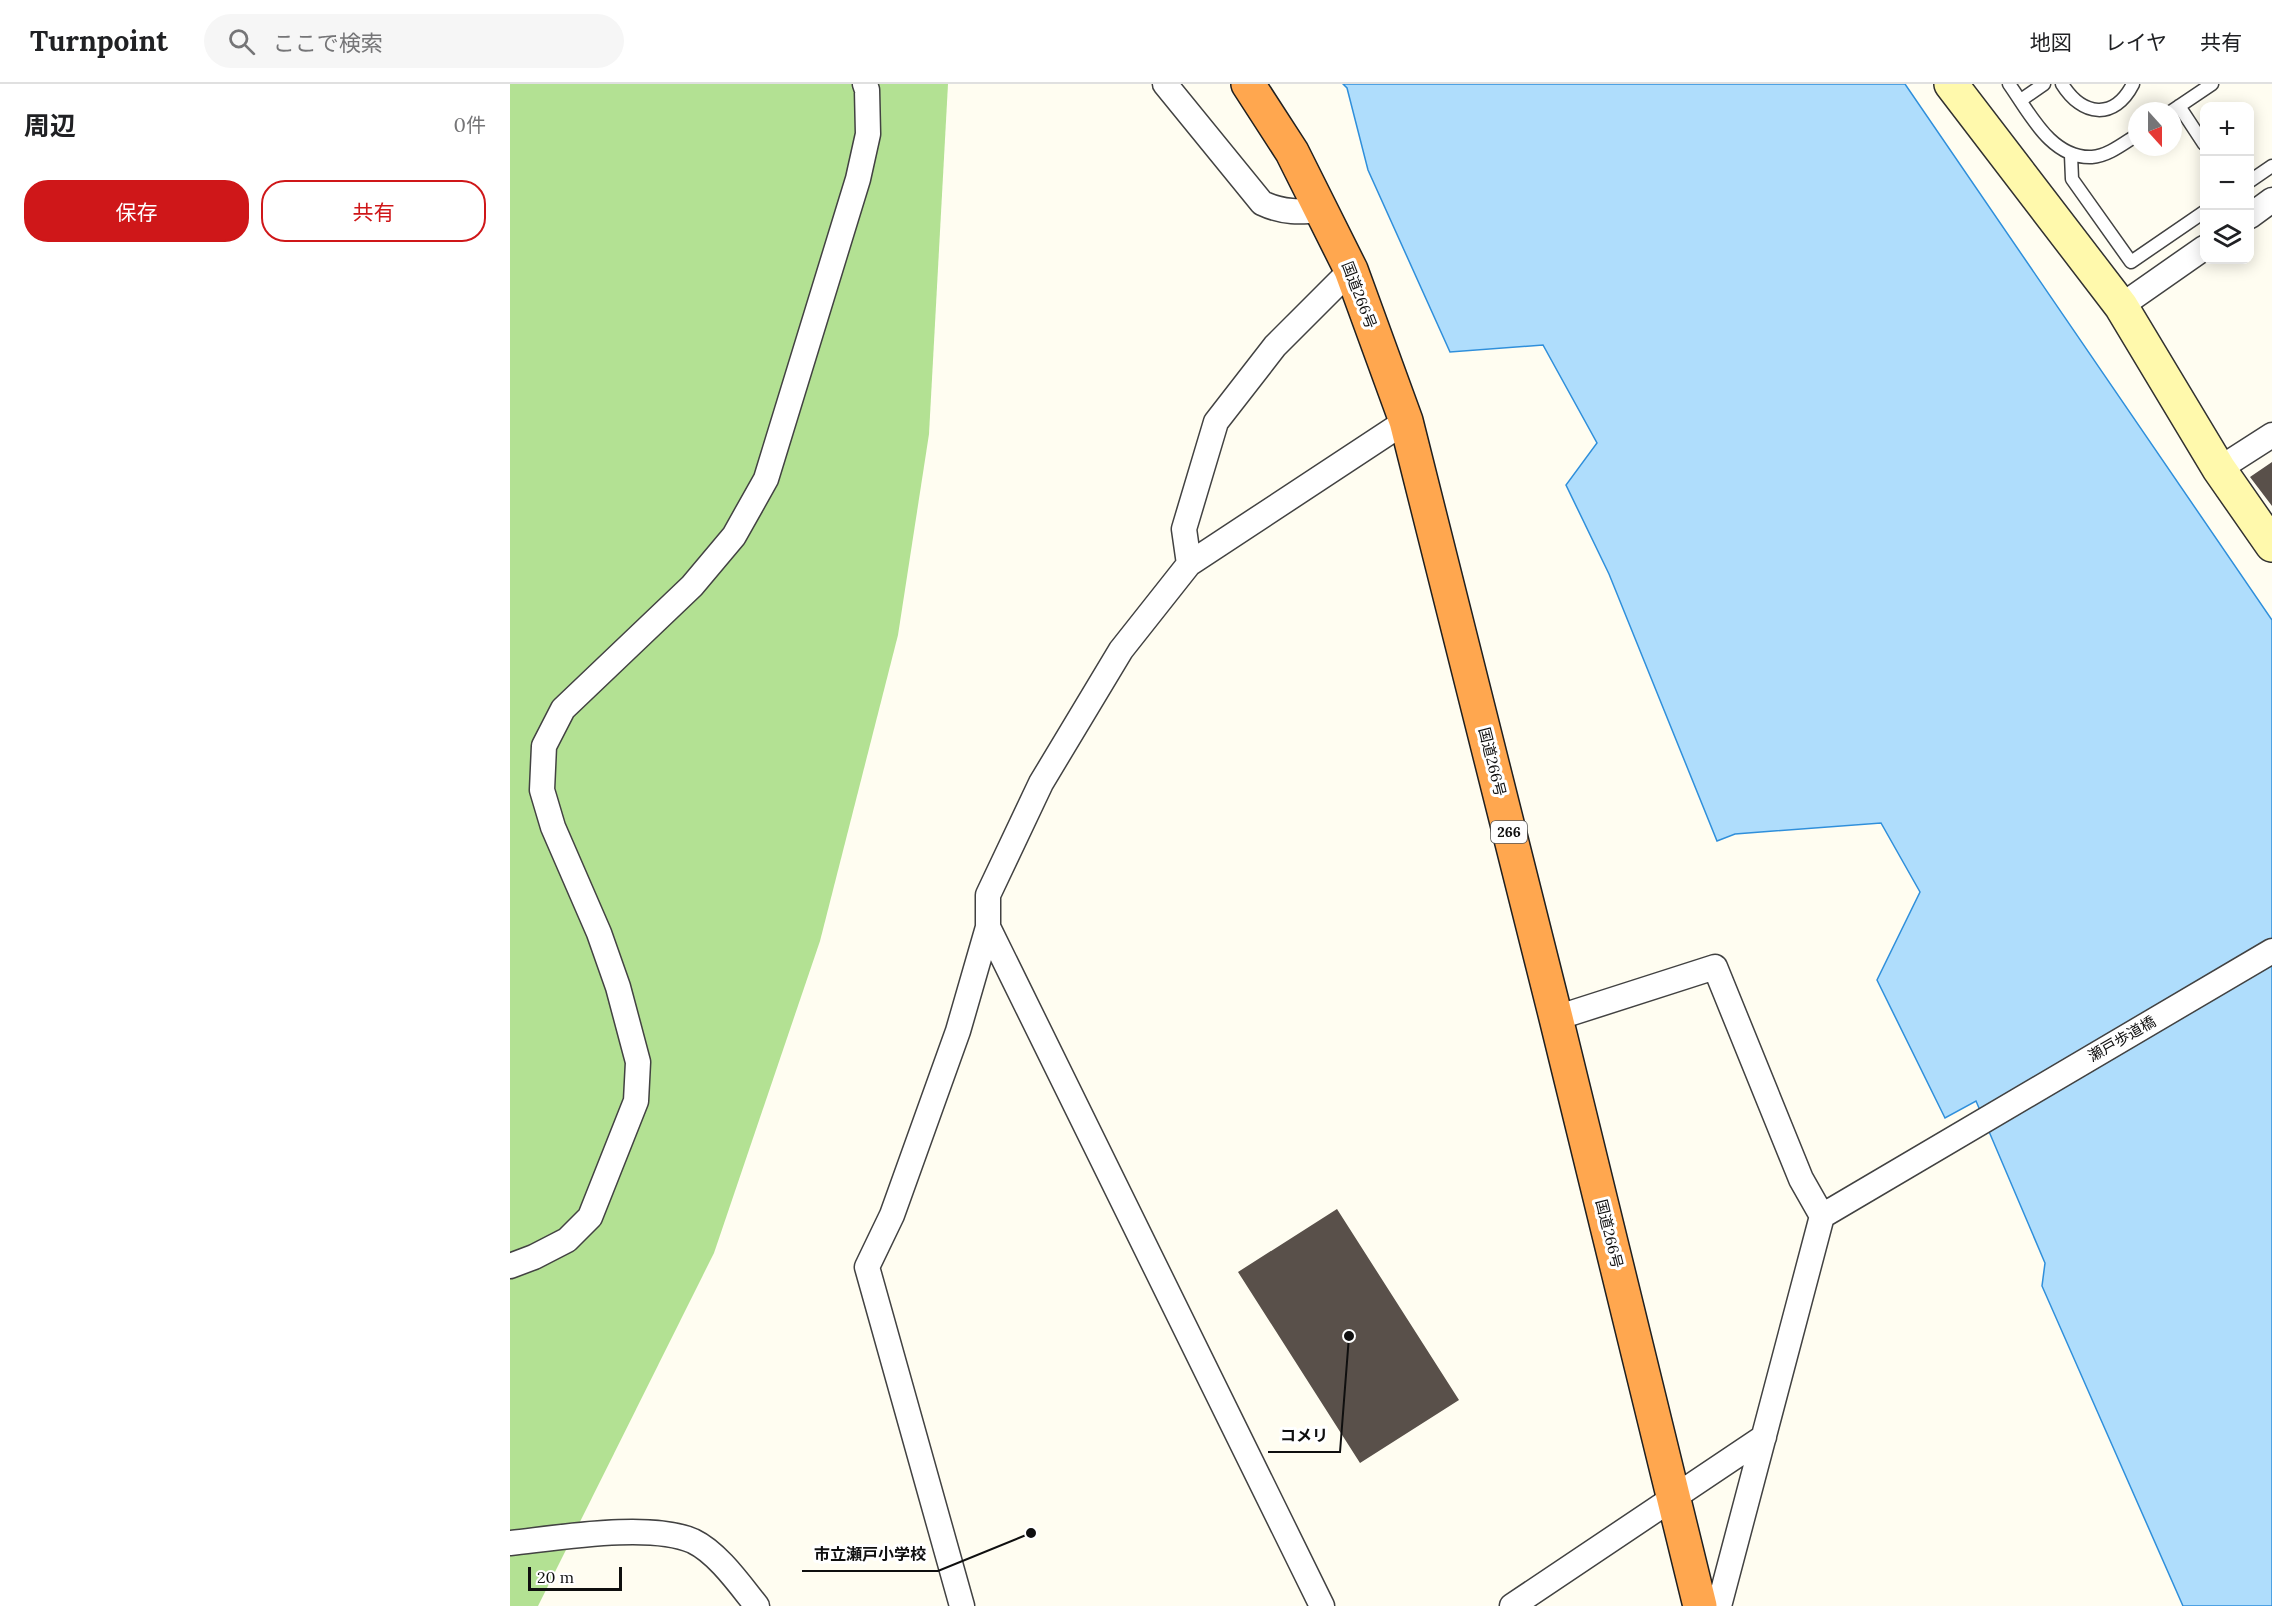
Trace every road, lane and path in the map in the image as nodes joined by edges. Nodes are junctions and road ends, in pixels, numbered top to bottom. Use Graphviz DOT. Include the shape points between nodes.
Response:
graph roads {
  1 [pos="864,84"];
  2 [pos="1165,84"];
  3 [pos="1248,84"];
  4 [pos="1951,84"];
  5 [pos="2009,84"];
  6 [pos="2044,84"];
  7 [pos="2062,84"];
  8 [pos="2133,84"];
  9 [pos="2212,84"];
  10 [pos="2021,100"];
  11 [pos="2182,105"];
  12 [pos="2182,116"];
  13 [pos="2200,138"];
  14 [pos="2128,141"];
  15 [pos="2071,155"];
  16 [pos="2272,166"];
  17 [pos="2254,178"];
  18 [pos="2272,200"];
  19 [pos="1322,210"];
  20 [pos="2254,213"];
  21 [pos="2200,215"];
  22 [pos="2200,251"];
  23 [pos="1351,270"];
  24 [pos="2121,306"];
  25 [pos="1406,421"];
  26 [pos="2272,435"];
  27 [pos="2219,469"];
  28 [pos="2272,545"];
  29 [pos="1189,564"];
  30 [pos="988,927"];
  31 [pos="2272,951"];
  32 [pos="1556,1018"];
  33 [pos="1822,1216"];
  34 [pos="510,1266"];
  35 [pos="1764,1437"];
  36 [pos="1672,1498"];
  37 [pos="510,1543"];
  38 [pos="757,1606"];
  39 [pos="962,1606"];
  40 [pos="1322,1606"];
  41 [pos="1512,1606"];
  42 [pos="1700,1606"];
  43 [pos="1719,1606"];
  1 -- 34 [label="street" via="868,134 858,179 766,479 734,536 692,586 563,709 544,746 542,790 553,827 618,987 638,1062 636,1101 590,1217 567,1240"];
  2 -- 19 [label="street" via="1262,203 1278,211"];
  3 -- 19 [label="highway, 国道266号 / 266" via="1292,152"];
  4 -- 24 [label="street"];
  5 -- 10 [label="lane"];
  6 -- 10 [label="lane"];
  7 -- 8 [label="lane" via="2070,97 2095,111 2111,108 2123,100"];
  9 -- 11 [label="lane"];
  10 -- 15 [label="lane" via="2051,142"];
  12 -- 13 [label="lane"];
  14 -- 15 [label="lane" via="2093,157"];
  15 -- 21 [label="lane" via="2072,179 2131,262"];
  16 -- 17 [label="lane"];
  18 -- 20 [label="street"];
  19 -- 23 [label="highway, 国道266号 / 266"];
  22 -- 24 [label="street"];
  23 -- 25 [label="highway, 国道266号 / 266"];
  23 -- 29 [label="street" via="1275,346 1216,422 1184,529"];
  24 -- 27 [label="street"];
  25 -- 29 [label="street"];
  25 -- 32 [label="highway, 国道266号 / 266"];
  26 -- 27 [label="street"];
  27 -- 28 [label="street"];
  29 -- 30 [label="street" via="1120,650 1041,783 988,895"];
  30 -- 39 [label="street" via="958,1031 892,1215 867,1267"];
  30 -- 40 [label="street"];
  31 -- 33 [label="street, 瀬戸歩道橋"];
  32 -- 33 [label="street" via="1715,967 1801,1179"];
  32 -- 36 [label="highway, 国道266号 / 266"];
  33 -- 35 [label="street"];
  35 -- 36 [label="street"];
  35 -- 43 [label="street"];
  36 -- 41 [label="street"];
  36 -- 42 [label="highway, 国道266号 / 266"];
  37 -- 38 [label="street" via="615,1532 660,1534 693,1541 725,1565"];
}
